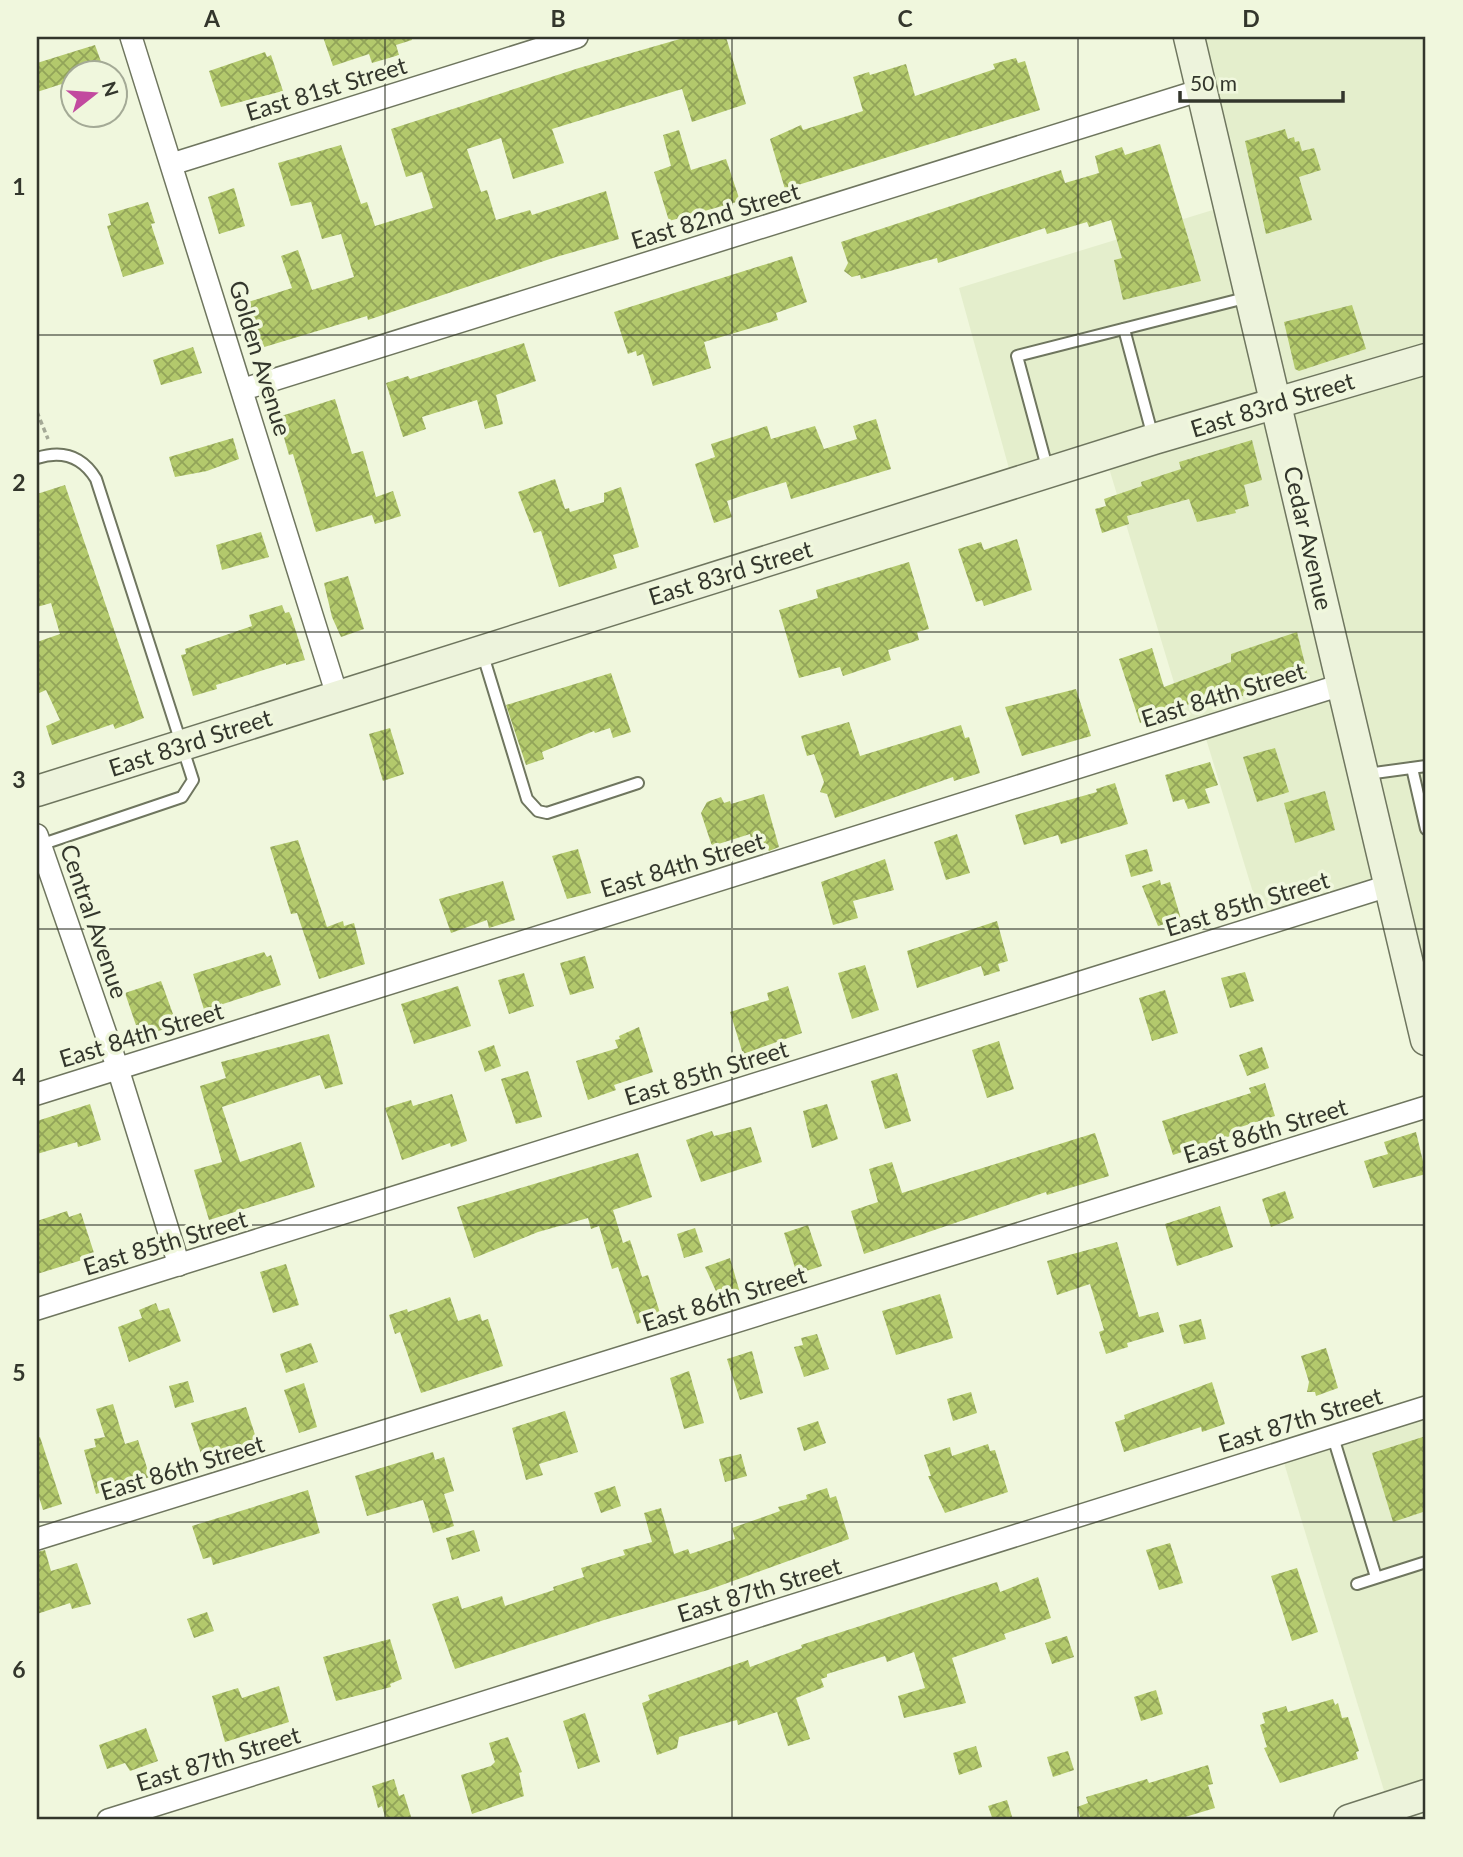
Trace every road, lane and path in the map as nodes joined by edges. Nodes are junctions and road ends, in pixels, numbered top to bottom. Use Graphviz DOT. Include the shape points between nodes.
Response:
graph roads {
  1 [pos="131,37"];
  2 [pos="577,37"];
  3 [pos="1189,37"];
  4 [pos="1201,90"];
  5 [pos="172,164"];
  6 [pos="1252,296"];
  7 [pos="1124,329"];
  8 [pos="1426,359"];
  9 [pos="244,389"];
  10 [pos="1278,401"];
  11 [pos="37,412"];
  12 [pos="1154,439"];
  13 [pos="49,442"];
  14 [pos="37,458"];
  15 [pos="1048,472"];
  16 [pos="481,650"];
  17 [pos="1344,684"];
  18 [pos="337,695"];
  19 [pos="184,744"];
  20 [pos="1426,766"];
  21 [pos="1412,768"];
  22 [pos="1365,774"];
  23 [pos="638,783"];
  24 [pos="37,791"];
  25 [pos="1426,829"];
  26 [pos="38,840"];
  27 [pos="1391,885"];
  28 [pos="1426,1040"];
  29 [pos="118,1069"];
  30 [pos="37,1094"];
  31 [pos="1426,1107"];
  32 [pos="179,1265"];
  33 [pos="37,1309"];
  34 [pos="1426,1407"];
  35 [pos="1333,1437"];
  36 [pos="37,1539"];
  37 [pos="1426,1562"];
  38 [pos="1376,1577"];
  39 [pos="1357,1584"];
  40 [pos="1426,1795"];
  41 [pos="108,1820"];
  42 [pos="1349,1820"];
  1 -- 5 [label="street, Golden Avenue"];
  2 -- 5 [label="street, East 81st Street"];
  3 -- 4 [label="street, Cedar Avenue"];
  4 -- 6 [label="street, Cedar Avenue"];
  4 -- 9 [label="street, East 82nd Street"];
  5 -- 9 [label="street, Golden Avenue"];
  6 -- 7 [label="lane"];
  6 -- 10 [label="street, Cedar Avenue"];
  7 -- 12 [label="lane"];
  7 -- 15 [label="lane" via="1017,356"];
  8 -- 10 [label="street, East 83rd Street"];
  9 -- 18 [label="street, Golden Avenue"];
  10 -- 12 [label="street, East 83rd Street"];
  10 -- 17 [label="street, Cedar Avenue"];
  11 -- 13 [label="path"];
  12 -- 15 [label="street, East 83rd Street"];
  14 -- 19 [label="lane" via="71,454 89,466 96,479"];
  15 -- 16 [label="street, East 83rd Street"];
  16 -- 18 [label="street, East 83rd Street"];
  16 -- 23 [label="lane" via="527,799 538,811 547,813"];
  17 -- 22 [label="street, Cedar Avenue"];
  17 -- 29 [label="street, East 84th Street"];
  18 -- 19 [label="street, East 83rd Street"];
  19 -- 24 [label="street, East 83rd Street"];
  19 -- 26 [label="lane" via="192,780 183,797"];
  20 -- 21 [label="lane"];
  21 -- 22 [label="lane"];
  21 -- 25 [label="lane"];
  22 -- 27 [label="street, Cedar Avenue"];
  26 -- 29 [label="street, Central Avenue"];
  27 -- 28 [label="street, Cedar Avenue"];
  27 -- 32 [label="street, East 85th Street"];
  29 -- 30 [label="street, East 84th Street"];
  29 -- 32 [label="street, Central Avenue"];
  31 -- 36 [label="street, East 86th Street"];
  32 -- 33 [label="street, East 85th Street"];
  34 -- 35 [label="street, East 87th Street"];
  35 -- 38 [label="lane"];
  35 -- 41 [label="street, East 87th Street"];
  37 -- 38 [label="lane"];
  38 -- 39 [label="lane"];
  40 -- 42 [label="street"];
}
